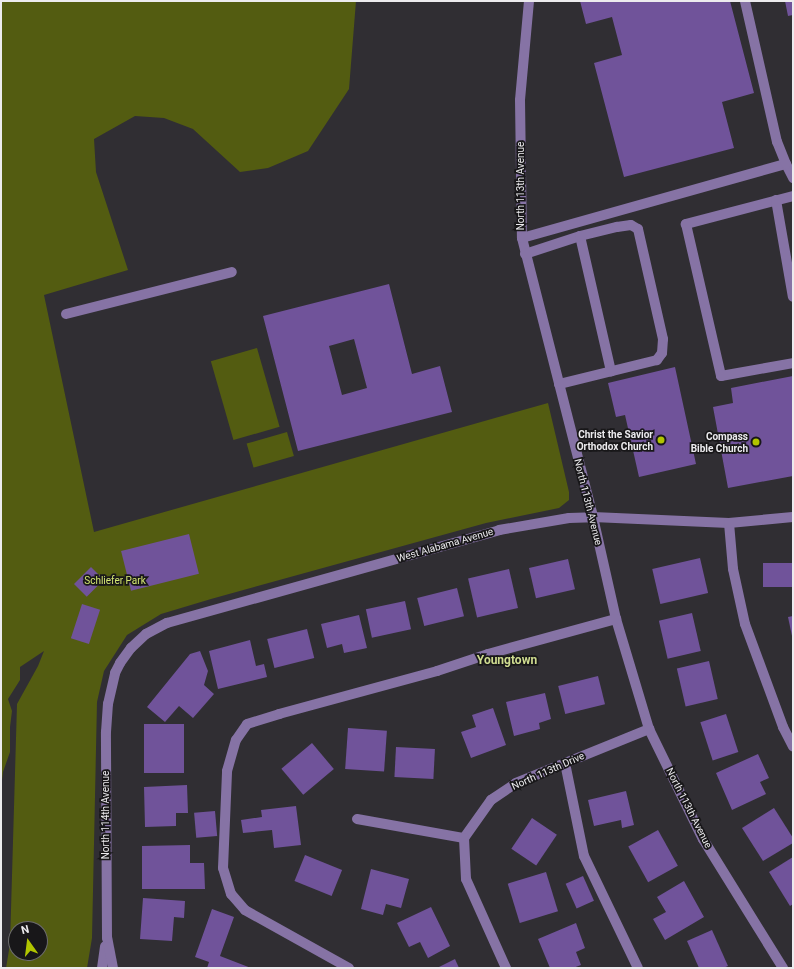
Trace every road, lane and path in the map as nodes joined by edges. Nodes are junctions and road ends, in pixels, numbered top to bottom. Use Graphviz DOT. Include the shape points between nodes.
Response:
graph roads {
  1 [pos="530,1"];
  2 [pos="745,1"];
  3 [pos="786,164"];
  4 [pos="793,178"];
  5 [pos="793,196"];
  6 [pos="776,200"];
  7 [pos="580,236"];
  8 [pos="522,238"];
  9 [pos="525,254"];
  10 [pos="232,272"];
  11 [pos="793,297"];
  12 [pos="66,314"];
  13 [pos="793,363"];
  14 [pos="611,371"];
  15 [pos="559,384"];
  16 [pos="592,517"];
  17 [pos="793,517"];
  18 [pos="729,522"];
  19 [pos="616,619"];
  20 [pos="120,663"];
  21 [pos="650,729"];
  22 [pos="793,747"];
  23 [pos="565,763"];
  24 [pos="357,819"];
  25 [pos="464,838"];
  26 [pos="107,938"];
  27 [pos="102,968"];
  28 [pos="113,968"];
  29 [pos="349,968"];
  30 [pos="506,968"];
  31 [pos="638,968"];
  32 [pos="783,968"];
  1 -- 8 [label="street, North 113th Avenue" via="520,100"];
  2 -- 3 [label="street" via="778,142"];
  3 -- 4 [label="street"];
  3 -- 8 [label="street"];
  5 -- 6 [label="street"];
  6 -- 11 [label="street"];
  6 -- 13 [label="street" via="686,224 721,376"];
  7 -- 9 [label="street"];
  7 -- 14 [label="street"];
  7 -- 14 [label="street" via="631,225 638,229 663,339 662,353 657,360"];
  8 -- 9 [label="street, North 113th Avenue"];
  9 -- 15 [label="street, North 113th Avenue"];
  10 -- 12 [label="street"];
  14 -- 15 [label="street"];
  15 -- 16 [label="street, North 113th Avenue"];
  16 -- 18 [label="street, West Alabama Avenue"];
  16 -- 19 [label="street, North 113th Avenue"];
  16 -- 20 [label="street, West Alabama Avenue" via="569,518 499,530 167,623 146,634"];
  17 -- 18 [label="street, West Alabama Avenue"];
  18 -- 22 [label="street" via="733,569 745,624 783,727"];
  19 -- 21 [label="street, North 113th Avenue"];
  19 -- 29 [label="street" via="248,724 236,740 227,771 223,868 231,894 245,910"];
  20 -- 26 [label="street, North 114th Avenue" via="111,688 106,732"];
  21 -- 23 [label="street, North 113th Drive"];
  21 -- 32 [label="street, North 113th Avenue" via="702,839"];
  23 -- 25 [label="street, North 113th Drive" via="516,783 491,800"];
  23 -- 31 [label="street" via="584,856"];
  24 -- 25 [label="street"];
  25 -- 30 [label="street" via="466,879"];
  26 -- 27 [label="street"];
  26 -- 28 [label="street, North 114th Avenue"];
}
